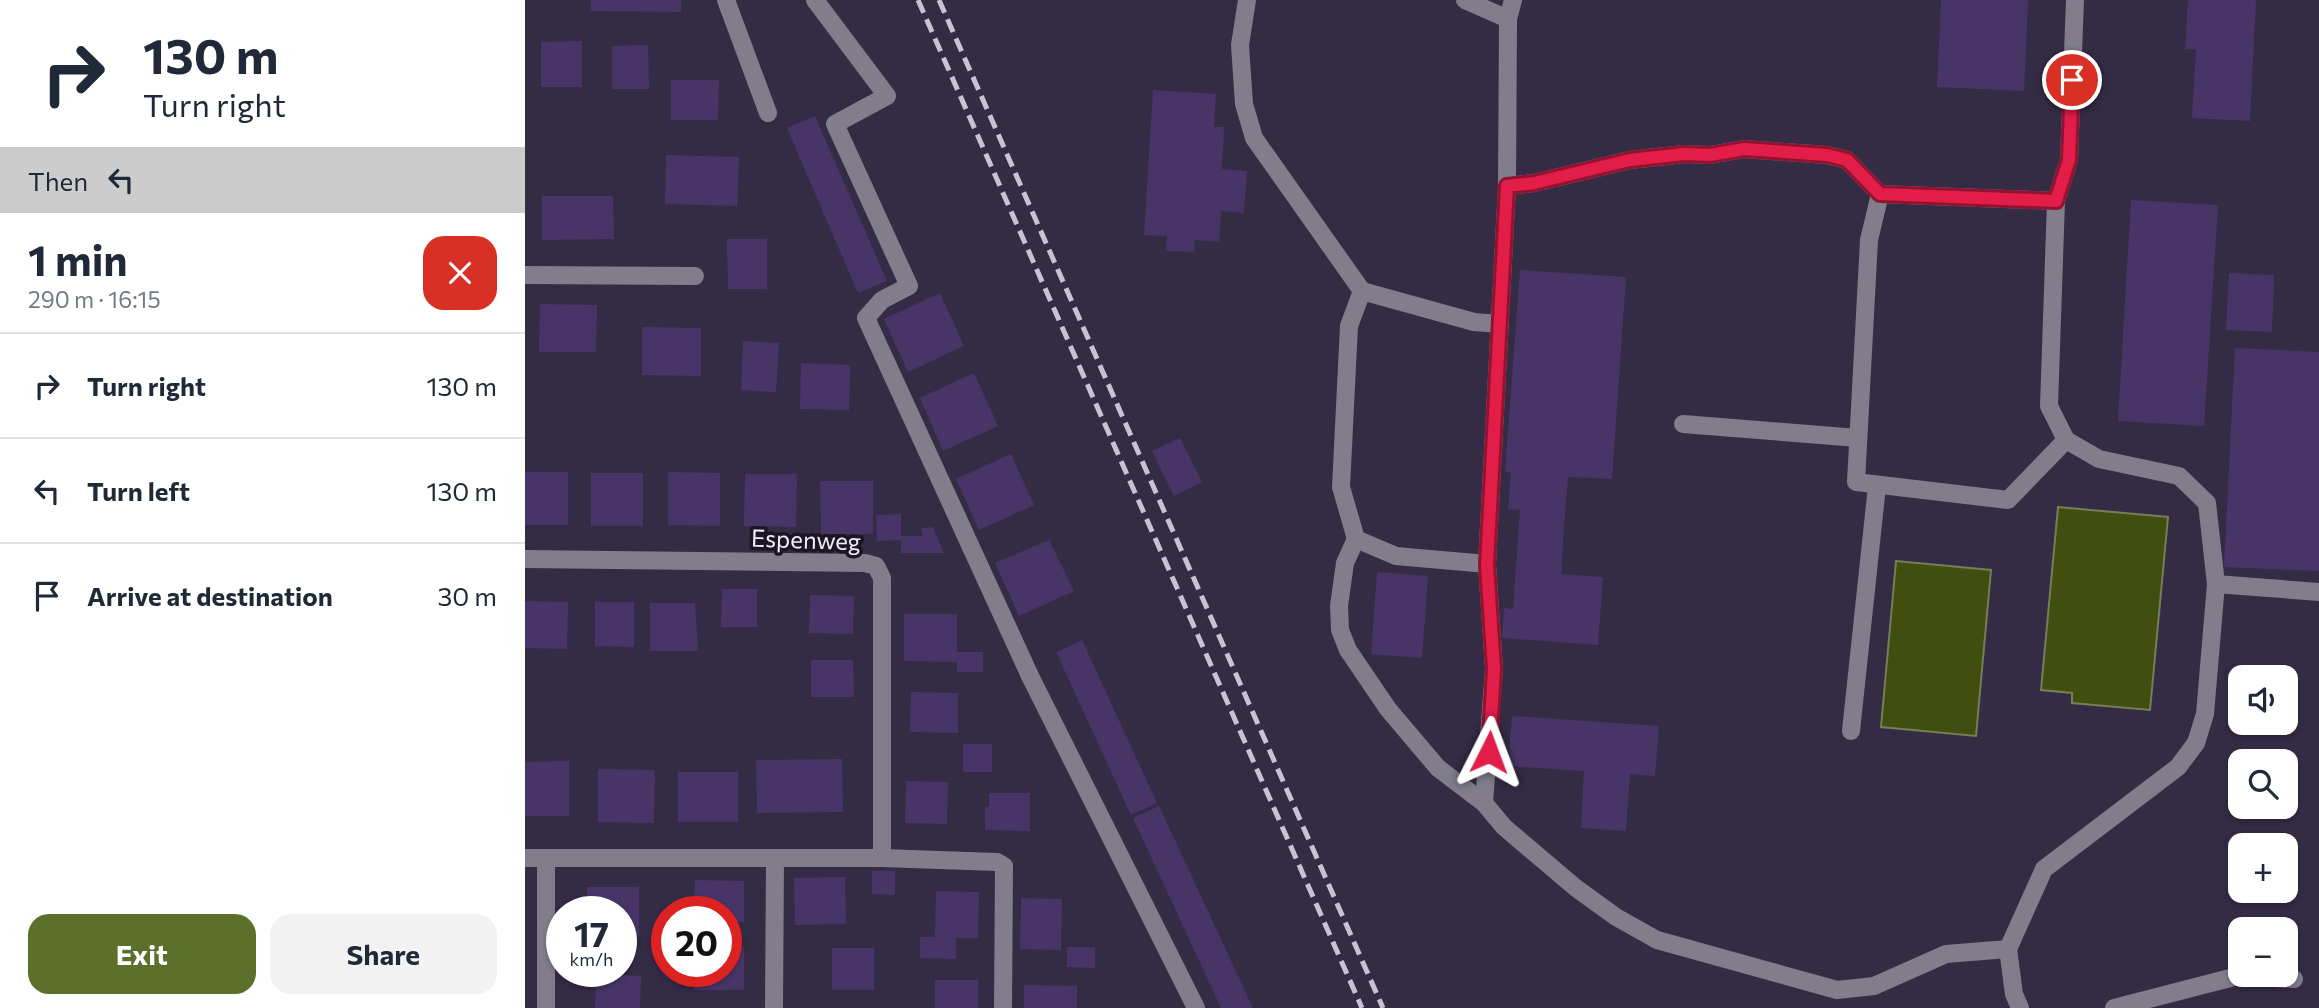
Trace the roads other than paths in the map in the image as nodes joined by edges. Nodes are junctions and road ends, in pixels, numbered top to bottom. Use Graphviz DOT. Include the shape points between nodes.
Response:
graph roads {
  1 [pos="726,0"];
  2 [pos="815,0"];
  3 [pos="1247,0"];
  4 [pos="1465,0"];
  5 [pos="1513,0"];
  6 [pos="2075,0"];
  7 [pos="1508,19"];
  8 [pos="768,113"];
  9 [pos="1507,186"];
  10 [pos="1880,194"];
  11 [pos="2056,201"];
  12 [pos="525,275"];
  13 [pos="695,276"];
  14 [pos="1362,291"];
  15 [pos="1500,324"];
  16 [pos="1683,424"];
  17 [pos="1858,438"];
  18 [pos="2066,440"];
  19 [pos="1877,486"];
  20 [pos="1356,539"];
  21 [pos="525,559"];
  22 [pos="1487,565"];
  23 [pos="2216,584"];
  24 [pos="2319,592"];
  25 [pos="1851,731"];
  26 [pos="1484,803"];
  27 [pos="525,858"];
  28 [pos="882,858"];
  29 [pos="546,859"];
  30 [pos="775,859"];
  31 [pos="2008,949"];
  32 [pos="2228,979"];
  33 [pos="2157,1004"];
  34 [pos="546,1008"];
  35 [pos="774,1008"];
  36 [pos="1003,1008"];
  37 [pos="1196,1008"];
  38 [pos="2019,1008"];
  39 [pos="2114,1008"];
  1 -- 8 [label="street"];
  2 -- 37 [label="street" via="887,96 835,124 909,286 883,300 866,318 1030,676"];
  3 -- 14 [label="street" via="1240,45 1244,104 1254,138"];
  4 -- 7 [label="street"];
  5 -- 7 [label="street"];
  6 -- 11 [label="street" via="2069,160"];
  7 -- 9 [label="street"];
  9 -- 10 [label="street" via="1630,160 1744,149 1847,160"];
  9 -- 15 [label="street"];
  10 -- 11 [label="street"];
  10 -- 17 [label="street" via="1869,240"];
  11 -- 18 [label="street" via="2049,406"];
  12 -- 13 [label="street"];
  14 -- 15 [label="street" via="1474,322"];
  14 -- 20 [label="street" via="1349,326 1341,488"];
  15 -- 22 [label="street"];
  16 -- 17 [label="street"];
  17 -- 19 [label="street" via="1856,482"];
  18 -- 19 [label="street" via="2008,500"];
  18 -- 23 [label="street" via="2099,459 2179,476 2207,503"];
  19 -- 25 [label="street"];
  20 -- 22 [label="street" via="1396,556"];
  20 -- 26 [label="street" via="1345,563 1339,606 1340,630 1348,650 1388,709 1439,768"];
  21 -- 28 [label="street, Espenweg" via="865,562 876,566 882,578"];
  22 -- 26 [label="street" via="1494,669"];
  23 -- 24 [label="street"];
  23 -- 31 [label="street" via="2204,714 2196,743 2178,767 2044,869"];
  26 -- 31 [label="street" via="1504,827 1576,888 1657,940 1797,980 1837,990 1874,986 1945,954"];
  27 -- 29 [label="street"];
  28 -- 30 [label="street"];
  28 -- 36 [label="street" via="997,862 1004,866"];
  29 -- 30 [label="street"];
  29 -- 34 [label="street"];
  30 -- 35 [label="street"];
  31 -- 38 [label="street"];
  32 -- 33 [label="street"];
  33 -- 39 [label="street"];
}
